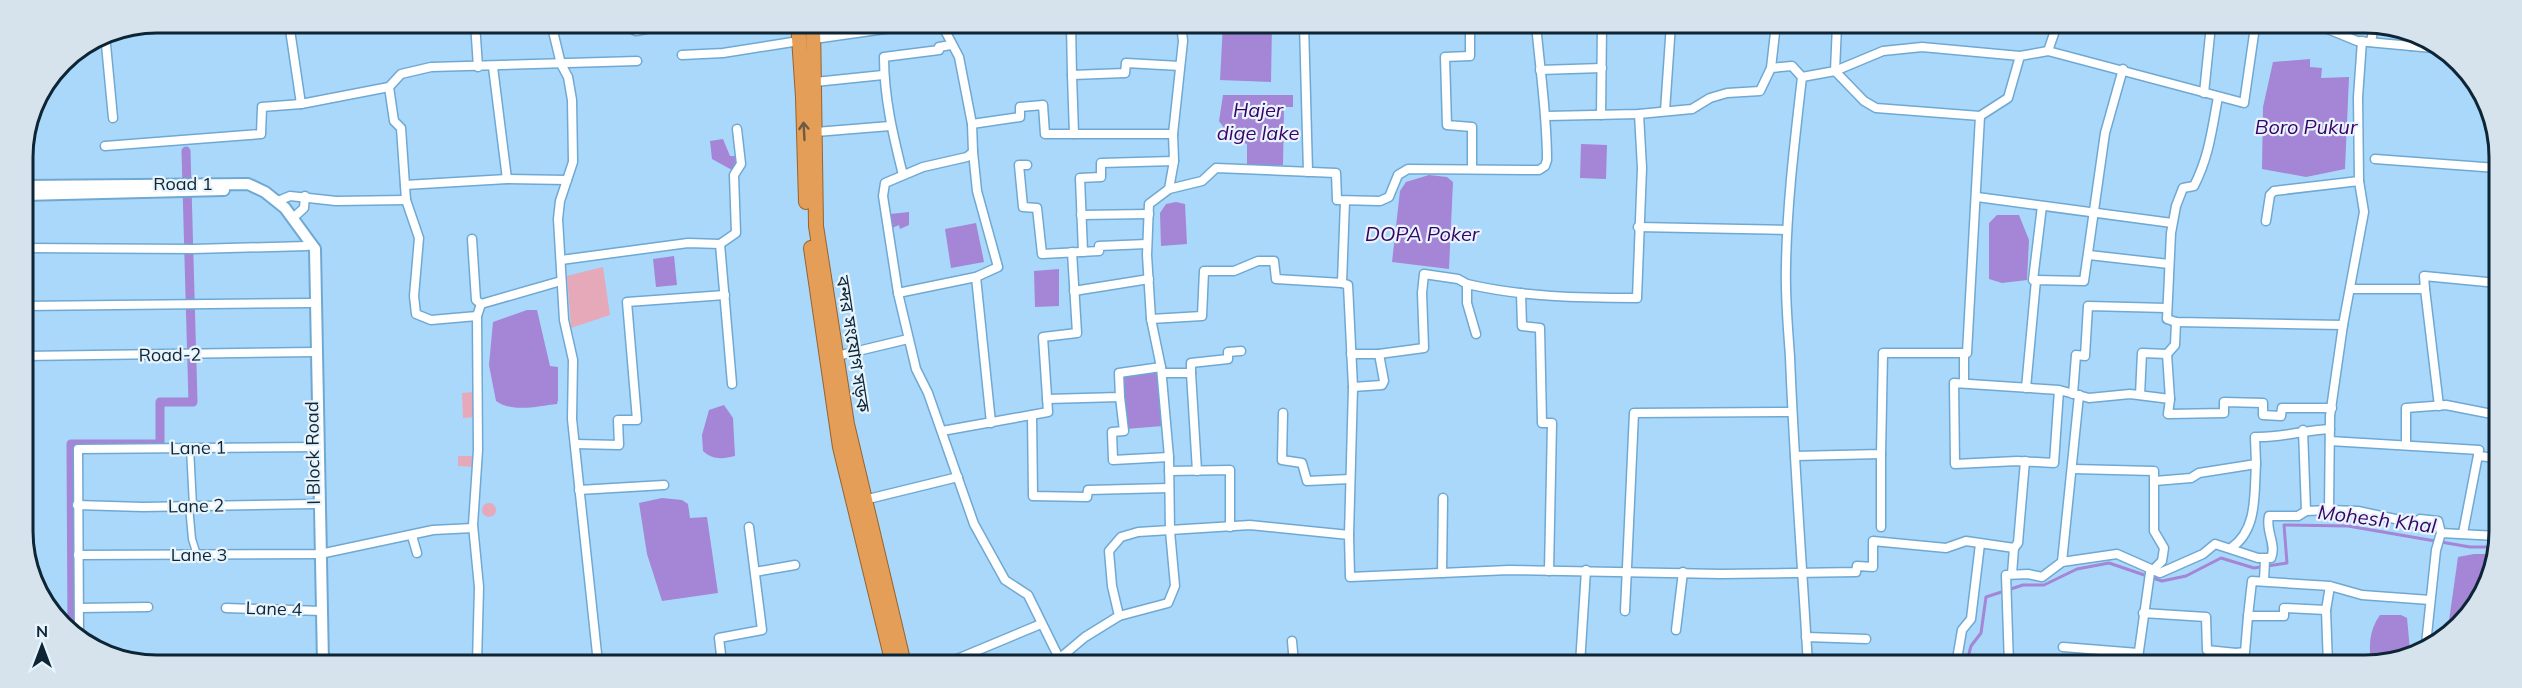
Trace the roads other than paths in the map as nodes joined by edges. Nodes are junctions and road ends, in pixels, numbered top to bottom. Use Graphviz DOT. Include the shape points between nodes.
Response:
graph roads {
  1 [pos="290,33"];
  2 [pos="476,33"];
  3 [pos="553,33"];
  4 [pos="799,33"];
  5 [pos="814,33"];
  6 [pos="856,33"];
  7 [pos="946,33"];
  8 [pos="1071,33"];
  9 [pos="1182,33"];
  10 [pos="1304,33"];
  11 [pos="1470,33"];
  12 [pos="1537,33"];
  13 [pos="1602,33"];
  14 [pos="1670,33"];
  15 [pos="1775,33"];
  16 [pos="1837,33"];
  17 [pos="2054,33"];
  18 [pos="2210,33"];
  19 [pos="2254,33"];
  20 [pos="2339,33"];
  21 [pos="2371,33"];
  22 [pos="814,39"];
  23 [pos="799,41"];
  24 [pos="2367,42"];
  25 [pos="2410,42"];
  26 [pos="106,44"];
  27 [pos="951,45"];
  28 [pos="2410,46"];
  29 [pos="2422,47"];
  30 [pos="2048,51"];
  31 [pos="682,55"];
  32 [pos="2020,56"];
  33 [pos="637,61"];
  34 [pos="561,64"];
  35 [pos="1180,66"];
  36 [pos="478,67"];
  37 [pos="493,67"];
  38 [pos="1602,68"];
  39 [pos="1771,68"];
  40 [pos="2123,69"];
  41 [pos="1540,70"];
  42 [pos="1835,71"];
  43 [pos="883,75"];
  44 [pos="1072,75"];
  45 [pos="1802,76"];
  46 [pos="815,82"];
  47 [pos="389,87"];
  48 [pos="2204,93"];
  49 [pos="2218,97"];
  50 [pos="301,104"];
  51 [pos="1665,111"];
  52 [pos="1639,114"];
  53 [pos="1601,115"];
  54 [pos="1547,116"];
  55 [pos="1980,116"];
  56 [pos="113,118"];
  57 [pos="972,124"];
  58 [pos="890,126"];
  59 [pos="737,129"];
  60 [pos="816,132"];
  61 [pos="1074,134"];
  62 [pos="1173,134"];
  63 [pos="105,146"];
  64 [pos="973,152"];
  65 [pos="2375,159"];
  66 [pos="1173,161"];
  67 [pos="1028,165"];
  68 [pos="2489,167"];
  69 [pos="1472,168"];
  70 [pos="1308,172"];
  71 [pos="903,175"];
  72 [pos="507,179"];
  73 [pos="567,180"];
  74 [pos="2359,181"];
  75 [pos="405,185"];
  76 [pos="33,186"];
  77 [pos="179,187"];
  78 [pos="196,187"];
  79 [pos="1169,189"];
  80 [pos="33,194"];
  81 [pos="305,196"];
  82 [pos="1977,197"];
  83 [pos="406,200"];
  84 [pos="278,201"];
  85 [pos="1345,201"];
  86 [pos="2042,206"];
  87 [pos="2094,213"];
  88 [pos="1149,214"];
  89 [pos="1082,215"];
  90 [pos="293,218"];
  91 [pos="2266,221"];
  92 [pos="2172,223"];
  93 [pos="1638,227"];
  94 [pos="1788,230"];
  95 [pos="472,239"];
  96 [pos="720,244"];
  97 [pos="1147,244"];
  98 [pos="309,246"];
  99 [pos="33,248"];
  100 [pos="1072,252"];
  101 [pos="1083,252"];
  102 [pos="2089,255"];
  103 [pos="561,260"];
  104 [pos="2169,264"];
  105 [pos="975,277"];
  106 [pos="1149,279"];
  107 [pos="2036,280"];
  108 [pos="561,281"];
  109 [pos="2489,282"];
  110 [pos="1342,283"];
  111 [pos="1467,284"];
  112 [pos="2350,289"];
  113 [pos="2425,289"];
  114 [pos="1074,291"];
  115 [pos="898,293"];
  116 [pos="1521,293"];
  117 [pos="725,295"];
  118 [pos="310,303"];
  119 [pos="481,304"];
  120 [pos="33,306"];
  121 [pos="2167,308"];
  122 [pos="477,316"];
  123 [pos="1151,319"];
  124 [pos="2176,322"];
  125 [pos="2343,325"];
  126 [pos="1476,334"];
  127 [pos="908,339"];
  128 [pos="1241,351"];
  129 [pos="313,353"];
  130 [pos="1964,353"];
  131 [pos="1351,354"];
  132 [pos="1379,354"];
  133 [pos="2167,354"];
  134 [pos="33,356"];
  135 [pos="837,356"];
  136 [pos="1162,370"];
  137 [pos="1191,374"];
  138 [pos="1964,383"];
  139 [pos="732,384"];
  140 [pos="1353,387"];
  141 [pos="2026,388"];
  142 [pos="2059,390"];
  143 [pos="2076,394"];
  144 [pos="2140,395"];
  145 [pos="1120,397"];
  146 [pos="1047,399"];
  147 [pos="2170,399"];
  148 [pos="2439,406"];
  149 [pos="2332,408"];
  150 [pos="1791,412"];
  151 [pos="1283,413"];
  152 [pos="2489,414"];
  153 [pos="1032,415"];
  154 [pos="991,423"];
  155 [pos="2330,429"];
  156 [pos="2303,430"];
  157 [pos="942,431"];
  158 [pos="2330,441"];
  159 [pos="575,444"];
  160 [pos="2406,444"];
  161 [pos="316,447"];
  162 [pos="190,448"];
  163 [pos="1881,454"];
  164 [pos="1795,456"];
  165 [pos="2478,456"];
  166 [pos="1169,457"];
  167 [pos="2489,457"];
  168 [pos="2025,461"];
  169 [pos="2256,464"];
  170 [pos="2073,469"];
  171 [pos="1169,471"];
  172 [pos="1197,471"];
  173 [pos="958,477"];
  174 [pos="1350,479"];
  175 [pos="2155,481"];
  176 [pos="664,485"];
  177 [pos="1169,488"];
  178 [pos="579,490"];
  179 [pos="1443,498"];
  180 [pos="864,500"];
  181 [pos="315,504"];
  182 [pos="77,505"];
  183 [pos="191,506"];
  184 [pos="2329,510"];
  185 [pos="2306,511"];
  186 [pos="749,527"];
  187 [pos="1230,527"];
  188 [pos="1881,527"];
  189 [pos="473,528"];
  190 [pos="1170,531"];
  191 [pos="2463,532"];
  192 [pos="2441,533"];
  193 [pos="1349,535"];
  194 [pos="2489,535"];
  195 [pos="412,536"];
  196 [pos="1980,544"];
  197 [pos="2014,548"];
  198 [pos="2231,548"];
  199 [pos="417,553"];
  200 [pos="318,554"];
  201 [pos="78,555"];
  202 [pos="197,555"];
  203 [pos="2265,559"];
  204 [pos="2062,562"];
  205 [pos="795,565"];
  206 [pos="1586,570"];
  207 [pos="2152,570"];
  208 [pos="1549,571"];
  209 [pos="1628,571"];
  210 [pos="755,572"];
  211 [pos="1442,573"];
  212 [pos="1683,573"];
  213 [pos="1802,573"];
  214 [pos="2012,574"];
  215 [pos="2264,581"];
  216 [pos="2330,586"];
  217 [pos="2430,600"];
  218 [pos="148,607"];
  219 [pos="78,608"];
  220 [pos="226,608"];
  221 [pos="2326,610"];
  222 [pos="320,611"];
  223 [pos="1625,611"];
  224 [pos="2143,613"];
  225 [pos="1119,616"];
  226 [pos="2248,616"];
  227 [pos="1041,624"];
  228 [pos="79,626"];
  229 [pos="1676,630"];
  230 [pos="1806,637"];
  231 [pos="2427,638"];
  232 [pos="1866,639"];
  233 [pos="1292,641"];
  234 [pos="2063,647"];
  235 [pos="2138,653"];
  236 [pos="2236,653"];
  237 [pos="317,655"];
  238 [pos="323,655"];
  239 [pos="477,655"];
  240 [pos="597,655"];
  241 [pos="721,655"];
  242 [pos="890,655"];
  243 [pos="902,655"];
  244 [pos="967,655"];
  245 [pos="1058,655"];
  246 [pos="1067,655"];
  247 [pos="1293,655"];
  248 [pos="1580,655"];
  249 [pos="1807,655"];
  250 [pos="1958,655"];
  251 [pos="2009,655"];
  252 [pos="2328,655"];
  1 -- 50 [label="street"];
  2 -- 36 [label="street"];
  3 -- 34 [label="street"];
  4 -- 23 [label="highway, বন্দর সংযোগ সড়ক"];
  5 -- 22 [label="highway, বন্দর সংযোগ সড়ক"];
  6 -- 22 [label="street"];
  7 -- 27 [label="street"];
  8 -- 44 [label="street"];
  9 -- 35 [label="street"];
  10 -- 70 [label="street"];
  11 -- 69 [label="street" via="1470,56 1445,57 1447,125 1472,127"];
  12 -- 41 [label="street"];
  13 -- 38 [label="street"];
  14 -- 51 [label="street"];
  15 -- 39 [label="street"];
  16 -- 42 [label="street"];
  17 -- 30 [label="street"];
  18 -- 48 [label="street"];
  19 -- 49 [label="street" via="2244,102"];
  20 -- 24 [label="street"];
  21 -- 24 [label="street"];
  22 -- 46 [label="highway, বন্দর সংযোগ সড়ক"];
  23 -- 31 [label="street"];
  242 -- 23 [label="highway, বন্দর সংযোগ সড়ক, one-way" via="835,414 808,227"];
  24 -- 28 [label="street"];
  24 -- 74 [label="street" via="2358,97"];
  25 -- 28 [label="street"];
  26 -- 56 [label="street"];
  27 -- 43 [label="street" via="884,57"];
  27 -- 57 [label="street" via="959,57"];
  28 -- 29 [label="street"];
  30 -- 32 [label="street"];
  30 -- 40 [label="street"];
  32 -- 42 [label="street" via="1922,47 1883,51"];
  32 -- 55 [label="street" via="2008,98"];
  33 -- 34 [label="street"];
  34 -- 37 [label="street"];
  34 -- 73 [label="street" via="568,76 572,100 573,162"];
  35 -- 44 [label="street" via="1126,63 1125,73"];
  35 -- 62 [label="street"];
  36 -- 37 [label="street"];
  36 -- 47 [label="street" via="407,71"];
  37 -- 72 [label="street"];
  38 -- 41 [label="street"];
  38 -- 53 [label="street"];
  39 -- 45 [label="street" via="1792,66"];
  39 -- 51 [label="street" via="1760,91 1727,93 1692,109"];
  40 -- 48 [label="street"];
  40 -- 87 [label="street" via="2105,133"];
  41 -- 54 [label="street"];
  42 -- 45 [label="street"];
  42 -- 55 [label="street" via="1876,108"];
  43 -- 46 [label="street"];
  43 -- 58 [label="street"];
  44 -- 61 [label="street"];
  45 -- 94 [label="street"];
  46 -- 60 [label="highway, বন্দর সংযোগ সড়ক"];
  47 -- 50 [label="street"];
  47 -- 75 [label="street" via="394,121 401,128"];
  48 -- 49 [label="street"];
  49 -- 92 [label="street" via="2203,169 2194,186 2184,188"];
  50 -- 63 [label="street" via="262,107 261,134"];
  51 -- 52 [label="street"];
  52 -- 53 [label="street"];
  52 -- 93 [label="street" via="1642,168"];
  53 -- 54 [label="street"];
  54 -- 69 [label="street" via="1545,166 1539,170"];
  55 -- 82 [label="street"];
  57 -- 61 [label="street" via="1020,117 1020,107 1042,105 1045,134"];
  57 -- 64 [label="street"];
  58 -- 60 [label="street"];
  58 -- 71 [label="street"];
  59 -- 96 [label="street" via="741,164 734,175 736,233"];
  60 -- 135 [label="highway, বন্দর সংযোগ সড়ক" via="816,226"];
  61 -- 62 [label="street"];
  62 -- 66 [label="street"];
  64 -- 71 [label="street"];
  64 -- 105 [label="street" via="977,191 998,267"];
  65 -- 68 [label="street"];
  66 -- 79 [label="street"];
  66 -- 89 [label="street" via="1101,163 1101,177 1080,178"];
  67 -- 100 [label="street" via="1019,165 1023,207 1037,208 1042,254"];
  69 -- 85 [label="street" via="1408,170 1398,175 1389,197 1380,201"];
  70 -- 79 [label="street" via="1216,168 1202,181"];
  70 -- 85 [label="street" via="1336,173 1337,200"];
  71 -- 115 [label="street" via="885,183 882,196"];
  72 -- 73 [label="street"];
  72 -- 75 [label="street"];
  73 -- 103 [label="street" via="558,219"];
  74 -- 91 [label="street" via="2274,191"];
  74 -- 112 [label="street" via="2364,212"];
  75 -- 83 [label="street"];
  76 -- 77 [label="street, Road 1"];
  77 -- 78 [label="street, Road 1"];
  77 -- 80 [label="street"];
  78 -- 84 [label="street, Road 1" via="248,184"];
  78 -- 98 [label="street" via="249,191 276,209"];
  79 -- 88 [label="street" via="1149,204"];
  81 -- 83 [label="street" via="336,201"];
  81 -- 84 [label="street"];
  81 -- 90 [label="street" via="304,208"];
  82 -- 86 [label="street"];
  82 -- 130 [label="street"];
  83 -- 122 [label="street" via="419,238 416,314 431,320"];
  84 -- 90 [label="street, Road 1"];
  85 -- 110 [label="street"];
  86 -- 87 [label="street"];
  86 -- 107 [label="street"];
  87 -- 92 [label="street"];
  87 -- 102 [label="street"];
  88 -- 89 [label="street"];
  88 -- 97 [label="street"];
  89 -- 101 [label="street"];
  90 -- 98 [label="street, Road 1"];
  92 -- 104 [label="street"];
  93 -- 94 [label="street"];
  93 -- 116 [label="street" via="1637,298 1564,298"];
  94 -- 150 [label="street" via="1786,292"];
  95 -- 119 [label="street" via="476,300"];
  96 -- 103 [label="street" via="688,243"];
  96 -- 117 [label="street"];
  97 -- 101 [label="street" via="1099,246 1099,251"];
  97 -- 106 [label="street"];
  98 -- 99 [label="street"];
  98 -- 118 [label="street, I Block Road"];
  98 -- 129 [label="street, I Block Road"];
  100 -- 101 [label="street"];
  100 -- 114 [label="street"];
  102 -- 104 [label="street"];
  102 -- 107 [label="street" via="2084,281"];
  103 -- 108 [label="street"];
  104 -- 121 [label="street"];
  105 -- 115 [label="street"];
  105 -- 154 [label="street"];
  106 -- 114 [label="street"];
  106 -- 123 [label="street"];
  107 -- 141 [label="street"];
  108 -- 119 [label="street"];
  108 -- 159 [label="street" via="573,360"];
  109 -- 113 [label="street" via="2424,276"];
  110 -- 123 [label="street" via="1276,279 1274,261 1258,261 1234,271 1204,271 1202,316"];
  110 -- 131 [label="street" via="1348,285"];
  111 -- 116 [label="street"];
  111 -- 126 [label="street" via="1467,303"];
  111 -- 132 [label="street" via="1424,274 1424,348"];
  112 -- 113 [label="street"];
  112 -- 125 [label="street"];
  113 -- 148 [label="street"];
  114 -- 146 [label="street" via="1077,333 1043,337"];
  115 -- 127 [label="street"];
  116 -- 208 [label="street" via="1522,326 1540,328 1542,423 1552,423"];
  117 -- 139 [label="street"];
  117 -- 159 [label="street" via="627,302 637,420 618,420 619,445"];
  118 -- 120 [label="street"];
  118 -- 129 [label="street, I Block Road"];
  119 -- 122 [label="street"];
  121 -- 124 [label="street" via="2167,318"];
  121 -- 143 [label="street" via="2088,306 2085,356 2076,355"];
  122 -- 189 [label="street" via="478,450"];
  123 -- 136 [label="street"];
  124 -- 125 [label="street"];
  124 -- 133 [label="street" via="2175,345"];
  125 -- 149 [label="street"];
  127 -- 135 [label="street"];
  127 -- 157 [label="street"];
  128 -- 137 [label="street" via="1228,352 1228,359 1191,363"];
  129 -- 134 [label="street, Road-2"];
  129 -- 161 [label="street, I Block Road"];
  130 -- 138 [label="street"];
  130 -- 163 [label="street" via="1883,353"];
  131 -- 132 [label="street"];
  131 -- 140 [label="street"];
  132 -- 140 [label="street" via="1382,385"];
  133 -- 144 [label="street" via="2142,353"];
  133 -- 147 [label="street"];
  135 -- 180 [label="highway, বন্দর সংযোগ সড়ক"];
  136 -- 137 [label="street"];
  136 -- 145 [label="street" via="1119,373"];
  136 -- 166 [label="street"];
  137 -- 172 [label="street"];
  138 -- 141 [label="street"];
  138 -- 168 [label="street" via="1954,383 1955,464"];
  140 -- 174 [label="street"];
  141 -- 142 [label="street"];
  142 -- 143 [label="street"];
  142 -- 168 [label="street" via="2054,463"];
  143 -- 144 [label="street" via="2089,398"];
  143 -- 170 [label="street"];
  144 -- 147 [label="street"];
  145 -- 146 [label="street"];
  145 -- 166 [label="street" via="1124,431 1112,432 1113,460"];
  146 -- 153 [label="street" via="1048,412"];
  147 -- 149 [label="street" via="2168,414 2224,413 2224,402 2263,403 2263,416 2281,416 2282,408"];
  148 -- 152 [label="street"];
  148 -- 160 [label="street" via="2406,408"];
  149 -- 155 [label="street"];
  150 -- 164 [label="street"];
  150 -- 209 [label="street" via="1634,413"];
  151 -- 174 [label="street" via="1282,460 1302,463 1307,481"];
  153 -- 154 [label="street"];
  153 -- 177 [label="street" via="1033,496 1087,497 1088,490"];
  154 -- 157 [label="street"];
  155 -- 156 [label="street"];
  155 -- 158 [label="street"];
  156 -- 169 [label="street" via="2276,438 2255,437"];
  156 -- 185 [label="street"];
  157 -- 173 [label="street"];
  158 -- 160 [label="street"];
  158 -- 184 [label="street"];
  159 -- 178 [label="street"];
  160 -- 165 [label="street" via="2479,450"];
  161 -- 162 [label="street, Lane 1"];
  161 -- 181 [label="street, I Block Road"];
  161 -- 200 [label="street, I Block Road"];
  162 -- 182 [label="street, Lane 1" via="78,449"];
  162 -- 183 [label="street"];
  163 -- 164 [label="street"];
  163 -- 188 [label="street"];
  164 -- 213 [label="street"];
  165 -- 167 [label="street"];
  165 -- 191 [label="street"];
  166 -- 171 [label="street"];
  168 -- 197 [label="street" via="2018,543"];
  169 -- 175 [label="street" via="2199,473 2191,478"];
  169 -- 198 [label="street" via="2248,531"];
  170 -- 175 [label="street" via="2154,471"];
  170 -- 204 [label="street"];
  171 -- 172 [label="street"];
  171 -- 177 [label="street"];
  172 -- 187 [label="street" via="1230,470"];
  173 -- 180 [label="street"];
  173 -- 227 [label="street" via="974,524 1005,580 1028,596"];
  174 -- 193 [label="street"];
  175 -- 207 [label="street" via="2154,531 2164,548 2162,561"];
  176 -- 178 [label="street"];
  177 -- 190 [label="street"];
  178 -- 240 [label="street"];
  179 -- 211 [label="street"];
  180 -- 243 [label="highway, বন্দর সংযোগ সড়ক"];
  181 -- 183 [label="street, Lane 2"];
  181 -- 200 [label="street, I Block Road"];
  182 -- 183 [label="street, Lane 2"];
  182 -- 201 [label="street"];
  183 -- 202 [label="street" via="192,539"];
  184 -- 185 [label="street"];
  184 -- 192 [label="street" via="2358,511 2414,523 2420,519 2438,521"];
  185 -- 203 [label="street" via="2298,516 2269,516 2273,553"];
  186 -- 210 [label="street"];
  187 -- 190 [label="street"];
  187 -- 193 [label="street" via="1250,525"];
  189 -- 195 [label="street, Lane 3" via="433,530"];
  189 -- 239 [label="street" via="479,588"];
  190 -- 225 [label="street" via="1175,586 1168,603"];
  190 -- 225 [label="street" via="1121,537 1109,551"];
  191 -- 192 [label="street"];
  191 -- 194 [label="street"];
  192 -- 217 [label="street"];
  193 -- 211 [label="street" via="1350,578"];
  195 -- 199 [label="street"];
  195 -- 200 [label="street, Lane 3"];
  196 -- 197 [label="street"];
  196 -- 213 [label="street" via="1966,541 1946,548 1873,541 1873,567 1857,566 1856,572"];
  196 -- 250 [label="street" via="1971,619 1962,630"];
  197 -- 214 [label="street"];
  198 -- 203 [label="street"];
  198 -- 207 [label="street" via="2215,544 2180,566 2160,573"];
  200 -- 202 [label="street, Lane 3"];
  200 -- 222 [label="street, I Block Road"];
  201 -- 202 [label="street, Lane 3"];
  201 -- 219 [label="street"];
  203 -- 215 [label="street"];
  204 -- 207 [label="street" via="2117,554"];
  204 -- 214 [label="street" via="2042,577"];
  205 -- 210 [label="street"];
  206 -- 208 [label="street"];
  206 -- 209 [label="street"];
  206 -- 248 [label="street"];
  207 -- 224 [label="street"];
  208 -- 211 [label="street"];
  209 -- 212 [label="street"];
  209 -- 223 [label="street"];
  210 -- 241 [label="street" via="762,630 719,638"];
  212 -- 213 [label="street"];
  212 -- 229 [label="street"];
  213 -- 230 [label="street"];
  214 -- 251 [label="street" via="2006,575"];
  215 -- 216 [label="street"];
  215 -- 226 [label="street" via="2252,581"];
  216 -- 217 [label="street" via="2362,595"];
  216 -- 221 [label="street"];
  217 -- 231 [label="street"];
  218 -- 219 [label="street"];
  219 -- 228 [label="street"];
  220 -- 222 [label="street, Lane 4"];
  221 -- 226 [label="street" via="2284,608 2284,616"];
  221 -- 252 [label="street"];
  222 -- 237 [label="street, I Block Road"];
  222 -- 238 [label="street, I Block Road"];
  224 -- 235 [label="street"];
  224 -- 236 [label="street" via="2206,617 2207,650"];
  225 -- 246 [label="street" via="1085,637"];
  226 -- 236 [label="street" via="2246,652"];
  227 -- 244 [label="street"];
  227 -- 245 [label="street"];
  230 -- 232 [label="street"];
  230 -- 249 [label="street"];
  233 -- 247 [label="street"];
  234 -- 235 [label="street"];
}
